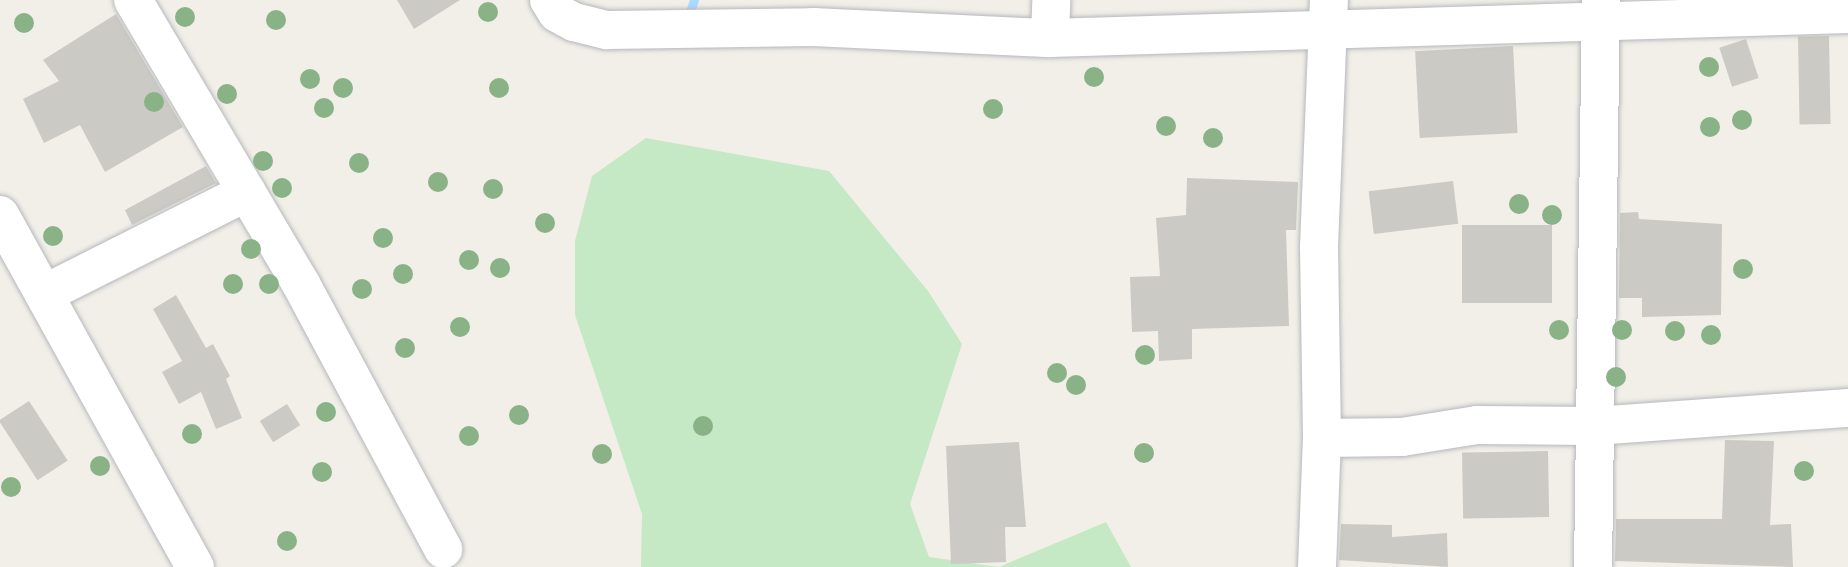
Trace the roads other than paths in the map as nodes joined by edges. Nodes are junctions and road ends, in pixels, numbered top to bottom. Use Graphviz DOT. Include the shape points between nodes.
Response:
graph roads {
  1 [pos="133,0"];
  2 [pos="549,0"];
  3 [pos="1051,0"];
  4 [pos="1601,10"];
  5 [pos="1328,14"];
  6 [pos="1848,14"];
  7 [pos="1050,38"];
  8 [pos="247,192"];
  9 [pos="0,215"];
  10 [pos="44,295"];
  11 [pos="1848,408"];
  12 [pos="1595,426"];
  13 [pos="1322,438"];
  14 [pos="443,549"];
  15 [pos="195,567"];
  16 [pos="1317,567"];
  17 [pos="1593,567"];
  1 -- 8 [label="street"];
  2 -- 7 [label="street" via="557,13 574,22 607,30 813,27"];
  3 -- 7 [label="street"];
  4 -- 5 [label="street"];
  4 -- 6 [label="street"];
  4 -- 12 [label="street"];
  5 -- 7 [label="street"];
  5 -- 13 [label="street" via="1319,247"];
  8 -- 10 [label="street"];
  8 -- 14 [label="street"];
  9 -- 10 [label="street"];
  10 -- 15 [label="street"];
  11 -- 12 [label="street"];
  12 -- 13 [label="street" via="1476,425 1402,437"];
  12 -- 17 [label="street"];
  13 -- 16 [label="street"];
}
